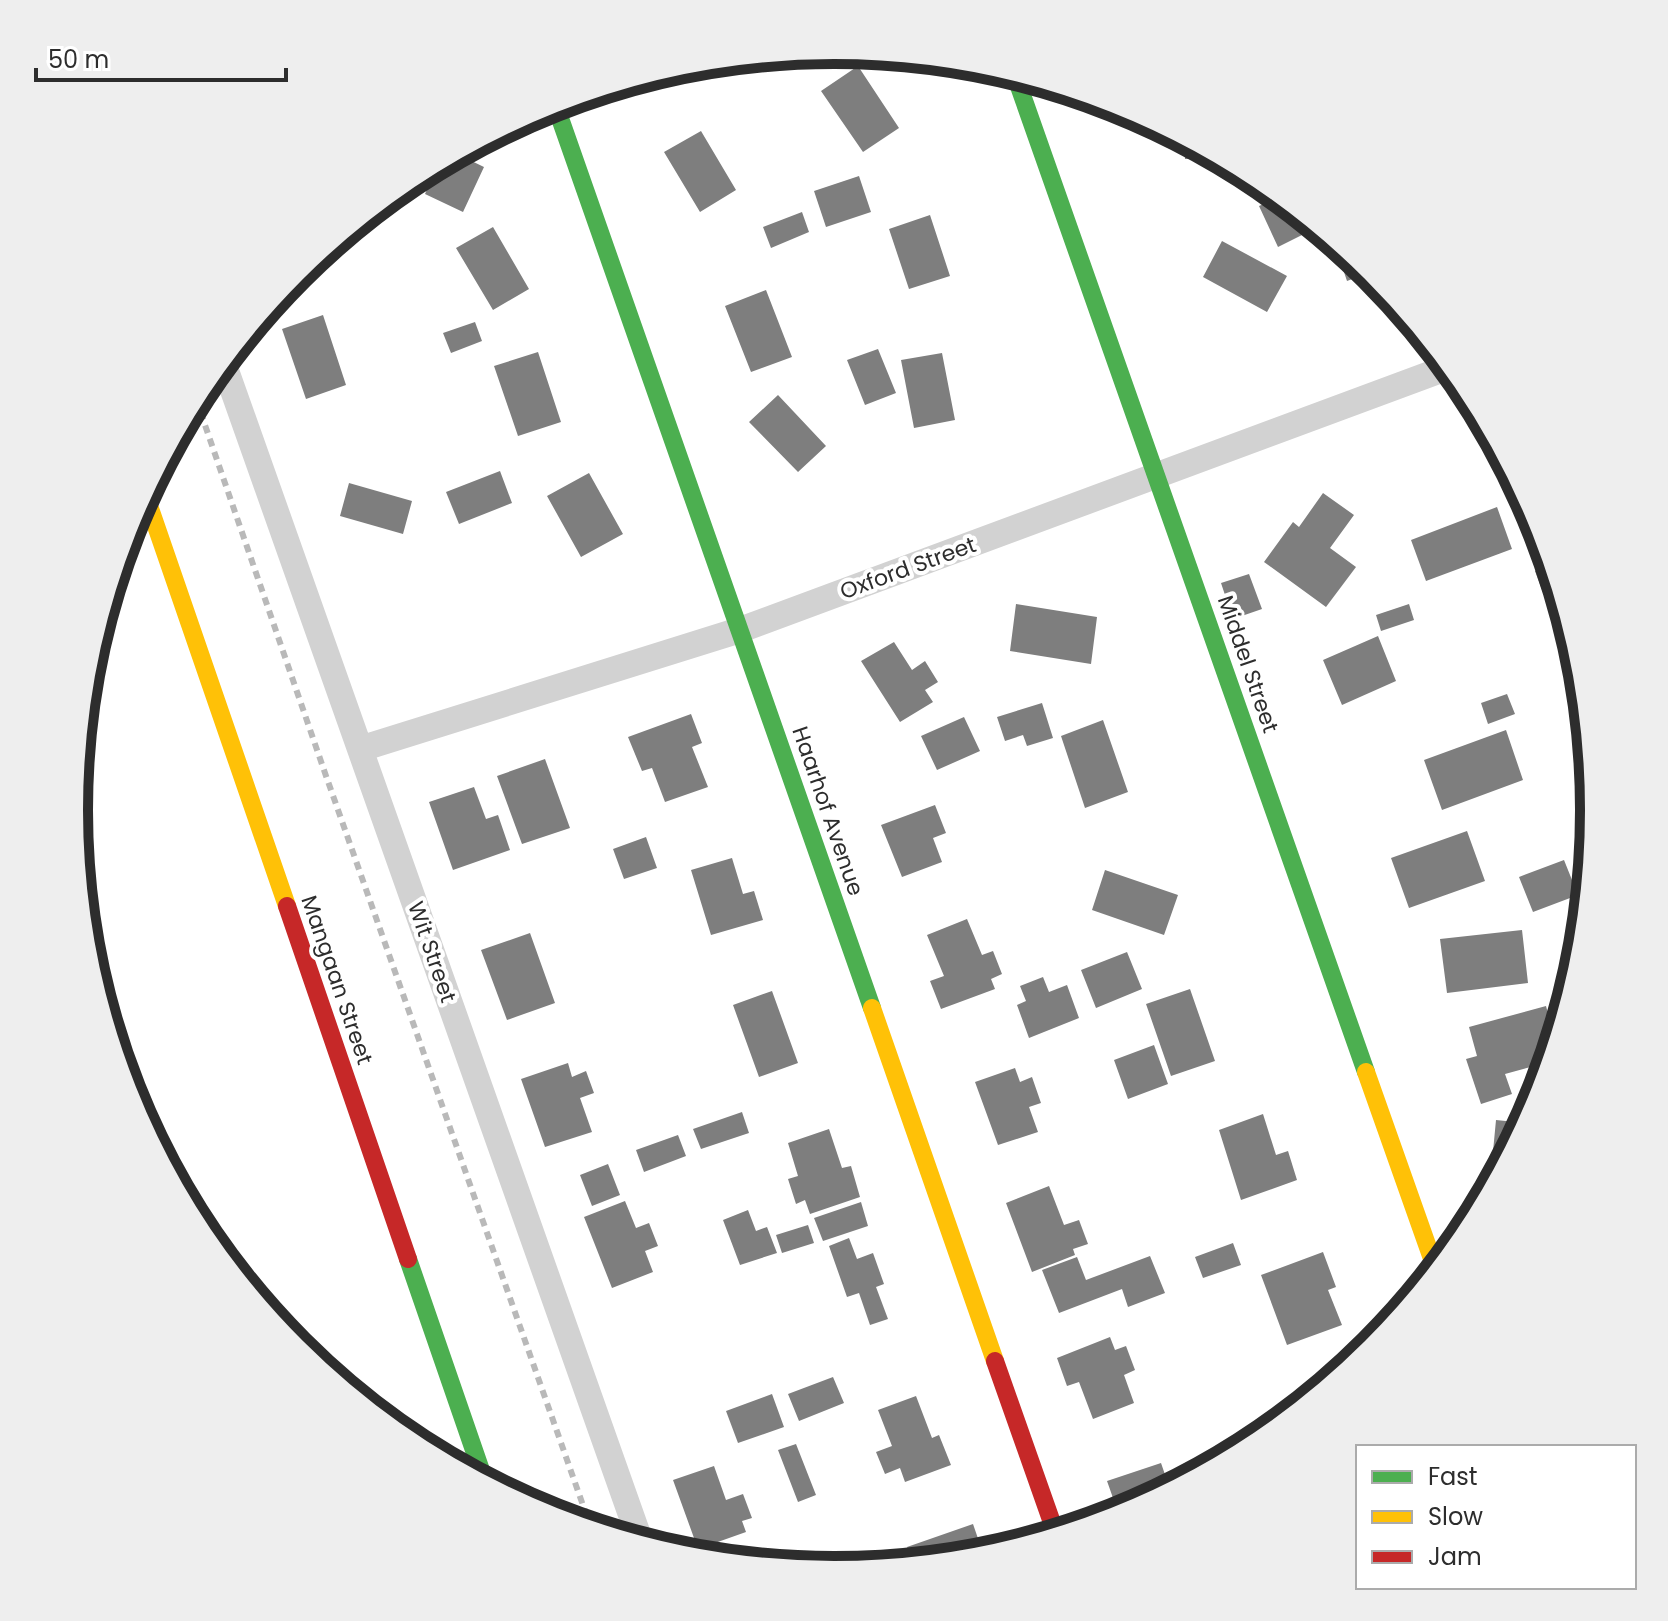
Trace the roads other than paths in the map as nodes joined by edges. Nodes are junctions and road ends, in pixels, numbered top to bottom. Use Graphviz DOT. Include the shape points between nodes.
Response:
graph roads {
  1 [pos="1019,87"];
  2 [pos="559,117"];
  3 [pos="1437,371"];
  4 [pos="228,376"];
  5 [pos="1157,477"];
  6 [pos="151,510"];
  7 [pos="740,630"];
  8 [pos="360,749"];
  9 [pos="1432,1257"];
  10 [pos="480,1467"];
  11 [pos="1052,1524"];
  12 [pos="637,1531"];
  1 -- 5 [label="street, Middel Street"];
  2 -- 7 [label="street, Haarhof Avenue"];
  3 -- 5 [label="street, Oxford Street"];
  4 -- 8 [label="street, Wit Street"];
  5 -- 7 [label="street, Oxford Street"];
  5 -- 9 [label="street, Middel Street"];
  6 -- 10 [label="street, Mangaan Street"];
  7 -- 8 [label="street, Oxford Street"];
  7 -- 11 [label="street, Haarhof Avenue"];
  8 -- 12 [label="street, Wit Street"];
}
